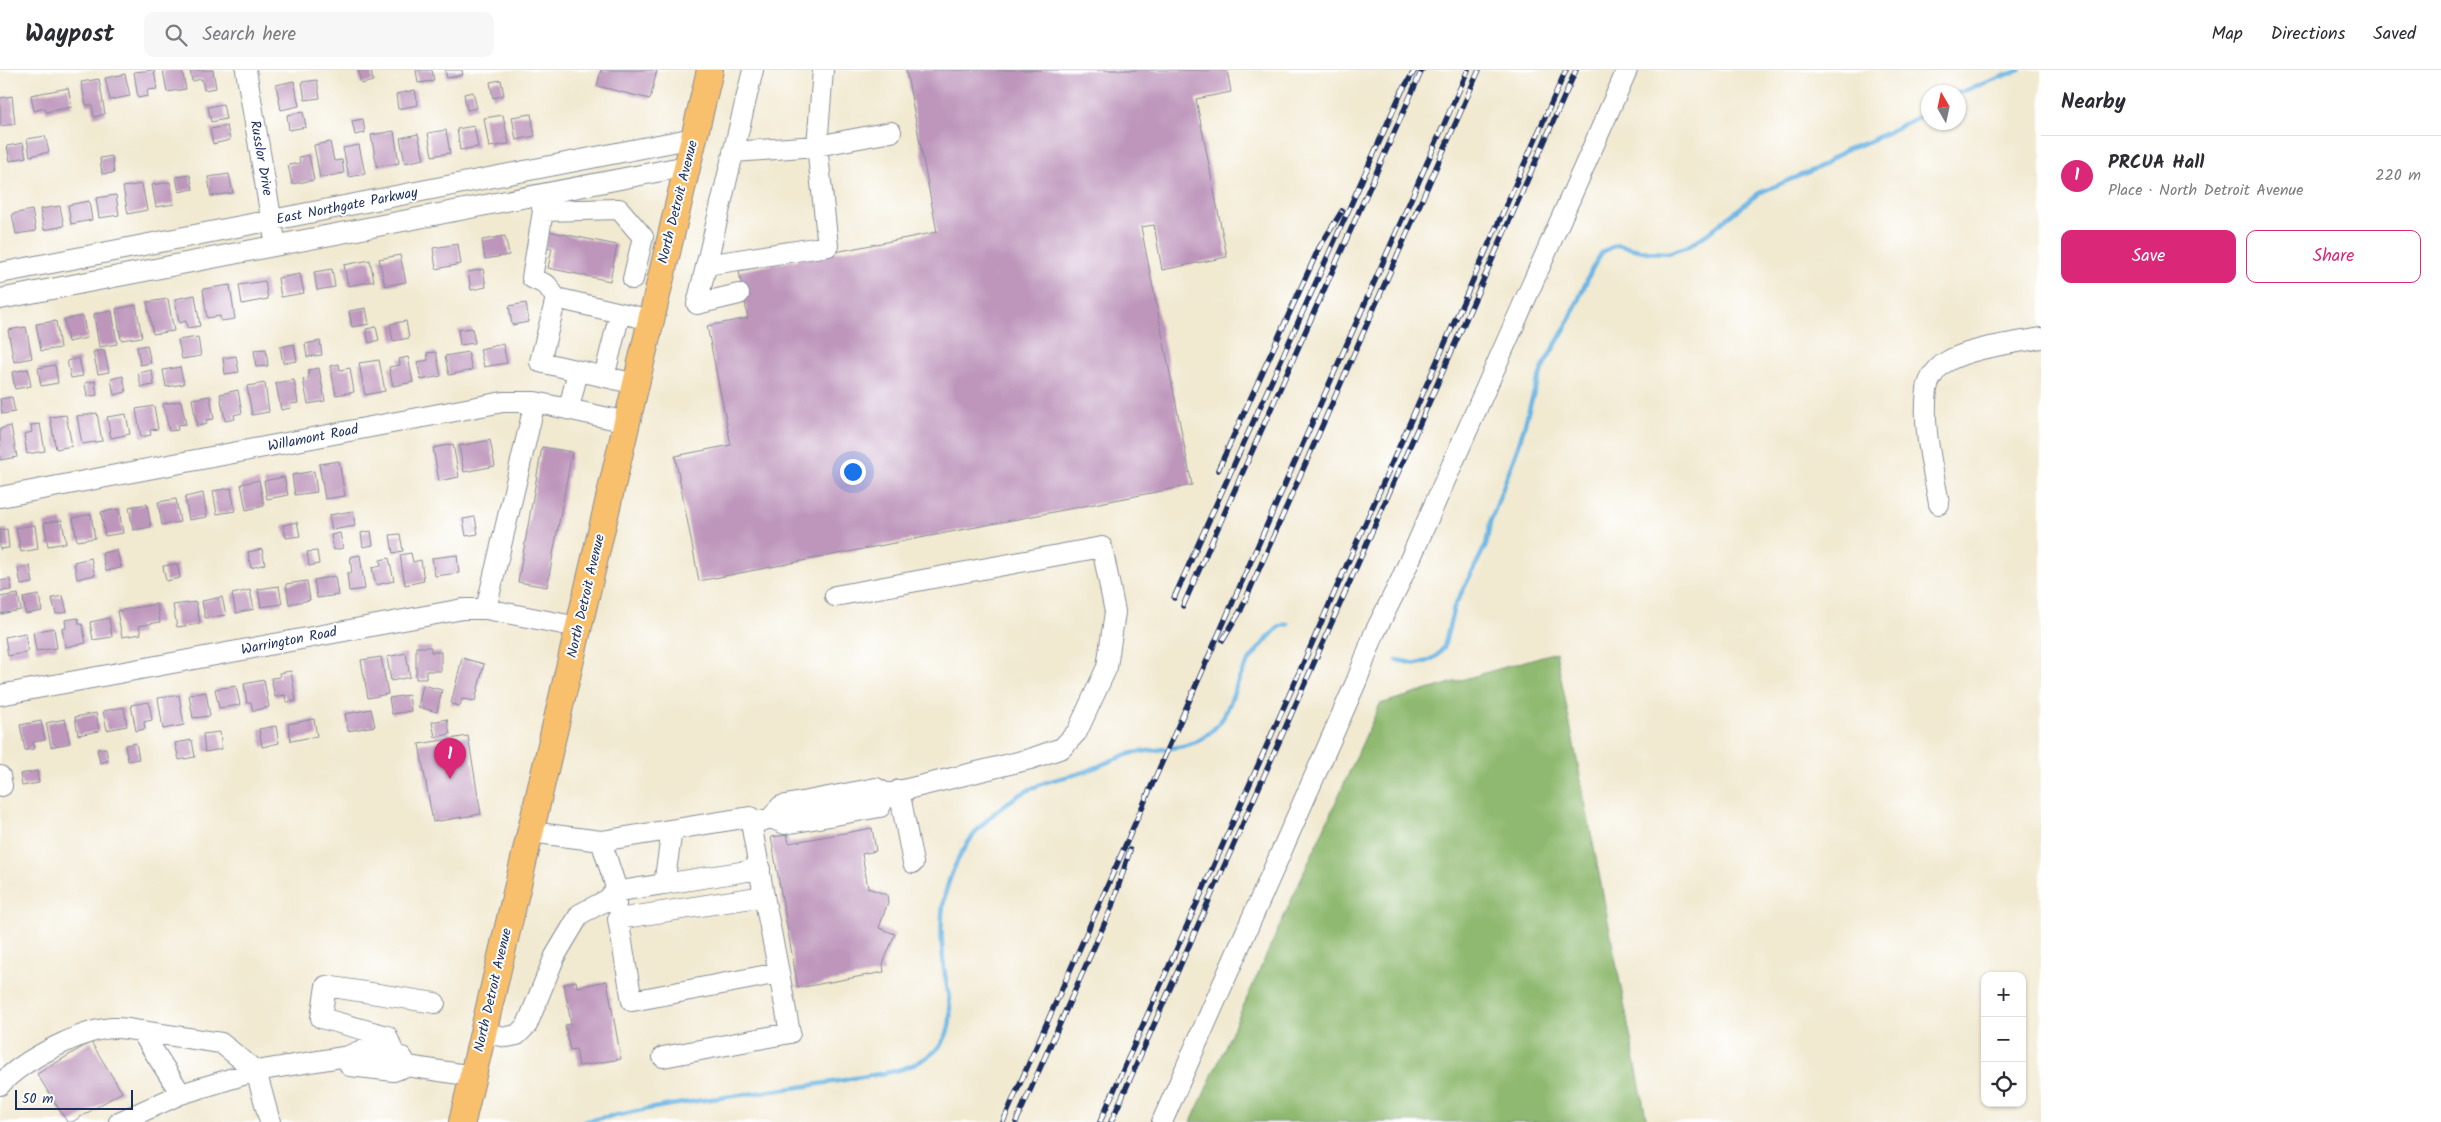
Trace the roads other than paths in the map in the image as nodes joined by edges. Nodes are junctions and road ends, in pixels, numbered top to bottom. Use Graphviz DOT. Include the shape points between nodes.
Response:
graph roads {
  1 [pos="246,70"];
  2 [pos="710,70"];
  3 [pos="752,70"];
  4 [pos="823,70"];
  5 [pos="1627,70"];
  6 [pos="891,132"];
  7 [pos="694,138"];
  8 [pos="817,146"];
  9 [pos="733,152"];
  10 [pos="687,166"];
  11 [pos="612,180"];
  12 [pos="541,203"];
  13 [pos="619,210"];
  14 [pos="272,221"];
  15 [pos="276,246"];
  16 [pos="651,260"];
  17 [pos="706,265"];
  18 [pos="0,273"];
  19 [pos="633,279"];
  20 [pos="739,294"];
  21 [pos="556,298"];
  22 [pos="0,299"];
  23 [pos="620,313"];
  24 [pos="651,320"];
  25 [pos="2041,338"];
  26 [pos="578,370"];
  27 [pos="604,377"];
  28 [pos="636,384"];
  29 [pos="535,402"];
  30 [pos="569,408"];
  31 [pos="626,422"];
  32 [pos="0,497"];
  33 [pos="1939,504"];
  34 [pos="835,596"];
  35 [pos="486,609"];
  36 [pos="578,627"];
  37 [pos="0,695"];
  38 [pos="893,792"];
  39 [pos="752,824"];
  40 [pos="672,830"];
  41 [pos="530,832"];
  42 [pos="601,841"];
  43 [pos="913,863"];
  44 [pos="760,869"];
  45 [pos="664,884"];
  46 [pos="614,892"];
  47 [pos="764,896"];
  48 [pos="618,919"];
  49 [pos="779,973"];
  50 [pos="435,1004"];
  51 [pos="141,1031"];
  52 [pos="483,1033"];
  53 [pos="663,1057"];
  54 [pos="401,1061"];
  55 [pos="256,1070"];
  56 [pos="472,1076"];
  57 [pos="0,1085"];
  58 [pos="181,1094"];
  59 [pos="119,1122"];
  60 [pos="270,1122"];
  61 [pos="462,1122"];
  62 [pos="1162,1122"];
  1 -- 14 [label="street, Russlor Drive"];
  2 -- 7 [label="main road, North Detroit Avenue"];
  3 -- 9 [label="street"];
  4 -- 8 [label="street"];
  5 -- 62 [label="street" via="1374,634 1357,680"];
  6 -- 8 [label="street"];
  7 -- 10 [label="main road, North Detroit Avenue"];
  7 -- 14 [label="street, East Northgate Parkway"];
  8 -- 9 [label="street"];
  8 -- 17 [label="street" via="828,246"];
  9 -- 17 [label="street"];
  10 -- 11 [label="street, East Northgate Parkway"];
  10 -- 16 [label="main road, North Detroit Avenue"];
  11 -- 12 [label="street, East Northgate Parkway"];
  11 -- 13 [label="street"];
  12 -- 13 [label="street"];
  12 -- 15 [label="street, East Northgate Parkway"];
  12 -- 21 [label="street" via="532,278 547,286"];
  13 -- 16 [label="street" via="643,237"];
  14 -- 15 [label="street, Russlor Drive"];
  14 -- 18 [label="street, East Northgate Parkway"];
  15 -- 22 [label="street, East Northgate Parkway"];
  16 -- 19 [label="street"];
  16 -- 24 [label="main road, North Detroit Avenue"];
  17 -- 20 [label="street" via="697,304"];
  21 -- 23 [label="street"];
  21 -- 26 [label="street" via="540,362"];
  23 -- 24 [label="street"];
  23 -- 27 [label="street"];
  24 -- 28 [label="main road, North Detroit Avenue"];
  25 -- 33 [label="street" via="1949,360 1936,370 1926,389"];
  26 -- 27 [label="street"];
  26 -- 30 [label="street"];
  27 -- 28 [label="street"];
  28 -- 31 [label="main road, North Detroit Avenue"];
  29 -- 30 [label="street, Willamont Road"];
  29 -- 32 [label="street, Willamont Road" via="503,402"];
  29 -- 35 [label="street"];
  30 -- 31 [label="street, Willamont Road"];
  31 -- 36 [label="main road, North Detroit Avenue"];
  34 -- 38 [label="street" via="1102,548 1114,612 1107,667 1077,732 1062,748 1030,759"];
  35 -- 36 [label="street, Warrington Road"];
  35 -- 37 [label="street, Warrington Road" via="441,612"];
  36 -- 41 [label="main road, North Detroit Avenue"];
  38 -- 39 [label="street" via="875,808 785,824 771,818"];
  38 -- 43 [label="street"];
  39 -- 40 [label="street" via="750,817"];
  39 -- 44 [label="street"];
  40 -- 42 [label="street"];
  40 -- 45 [label="street"];
  41 -- 42 [label="street"];
  41 -- 52 [label="main road, North Detroit Avenue"];
  42 -- 46 [label="street" via="616,886"];
  44 -- 45 [label="street"];
  44 -- 47 [label="street"];
  45 -- 46 [label="street"];
  46 -- 48 [label="street"];
  46 -- 52 [label="street" via="607,900 580,914 555,956 527,1025 517,1035"];
  47 -- 48 [label="street"];
  47 -- 49 [label="street"];
  48 -- 49 [label="street" via="632,1001"];
  49 -- 53 [label="street" via="790,1033"];
  50 -- 54 [label="street" via="326,986 321,1018 387,1036"];
  51 -- 55 [label="street" via="221,1043"];
  51 -- 57 [label="street" via="116,1028 75,1038 40,1053"];
  51 -- 58 [label="street"];
  52 -- 56 [label="main road, North Detroit Avenue"];
  54 -- 55 [label="street" via="394,1071 350,1066 348,1056"];
  54 -- 56 [label="street"];
  55 -- 58 [label="street"];
  55 -- 60 [label="street"];
  56 -- 61 [label="main road, North Detroit Avenue"];
  58 -- 59 [label="street"];
}
